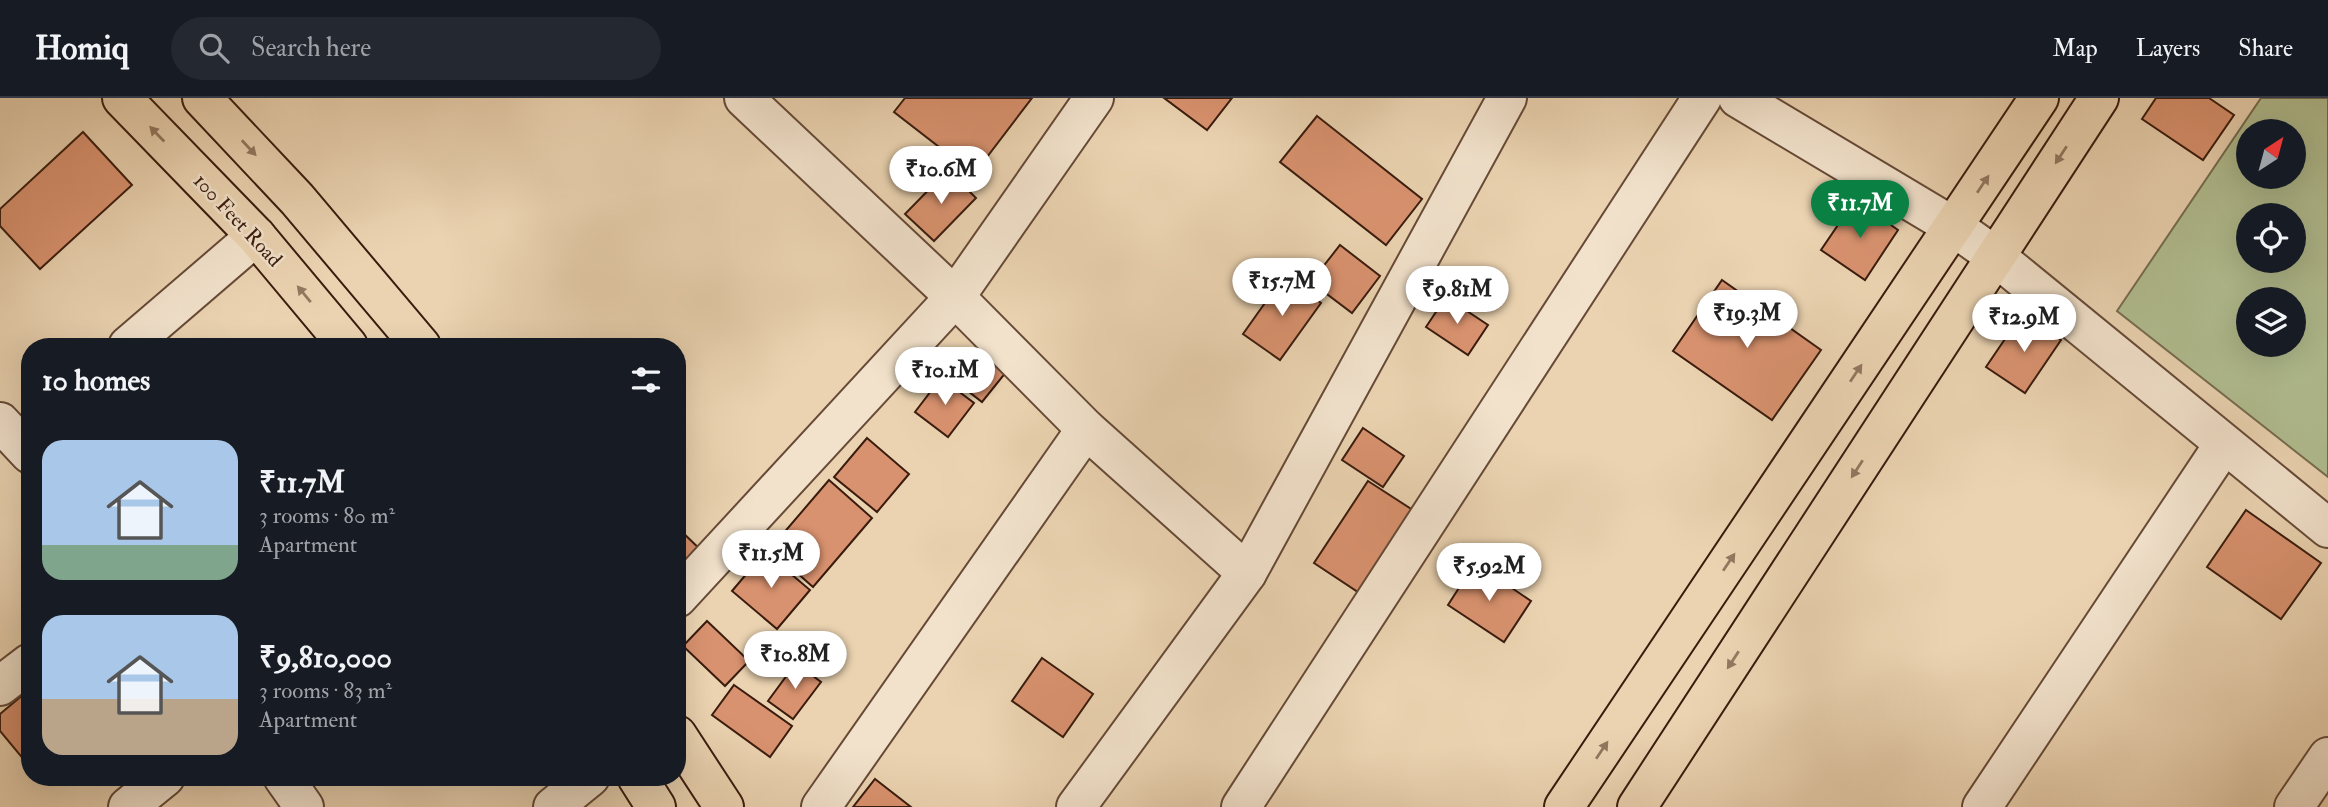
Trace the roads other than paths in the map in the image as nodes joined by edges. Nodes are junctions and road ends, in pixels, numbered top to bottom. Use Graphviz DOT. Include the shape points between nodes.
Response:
graph roads {
  1 [pos="122,98"];
  2 [pos="202,98"];
  3 [pos="744,98"];
  4 [pos="1094,98"];
  5 [pos="1507,98"];
  6 [pos="1702,98"];
  7 [pos="1738,98"];
  8 [pos="2039,98"];
  9 [pos="2099,98"];
  10 [pos="1954,227"];
  11 [pos="256,236"];
  12 [pos="1996,256"];
  13 [pos="955,297"];
  14 [pos="137,338"];
  15 [pos="341,338"];
  16 [pos="414,338"];
  17 [pos="1086,429"];
  18 [pos="2224,444"];
  19 [pos="2328,528"];
  20 [pos="1247,573"];
  21 [pos="686,588"];
  22 [pos="21,670"];
  23 [pos="0,686"];
  24 [pos="686,749"];
  25 [pos="2328,757"];
  26 [pos="154,786"];
  27 [pos="289,786"];
  28 [pos="579,786"];
  29 [pos="643,786"];
  30 [pos="128,807"];
  31 [pos="304,807"];
  32 [pos="553,807"];
  33 [pos="656,807"];
  34 [pos="724,807"];
  35 [pos="821,807"];
  36 [pos="1076,807"];
  37 [pos="1241,807"];
  38 [pos="1564,807"];
  39 [pos="1637,807"];
  40 [pos="1982,807"];
  41 [pos="2294,807"];
  11 -- 1 [label="main road, 100 Feet Road, one-way"];
  2 -- 16 [label="main road, one-way" via="298,198"];
  3 -- 13 [label="street"];
  4 -- 13 [label="street"];
  5 -- 20 [label="street"];
  6 -- 37 [label="street"];
  7 -- 10 [label="street"];
  10 -- 8 [label="main road, one-way"];
  9 -- 12 [label="main road, one-way"];
  10 -- 12 [label="street"];
  38 -- 10 [label="main road, one-way"];
  11 -- 14 [label="street"];
  15 -- 11 [label="main road, 100 Feet Road, one-way"];
  12 -- 18 [label="street"];
  12 -- 39 [label="main road, one-way"];
  13 -- 17 [label="street"];
  13 -- 21 [label="street"];
  17 -- 20 [label="street"];
  17 -- 35 [label="street"];
  18 -- 19 [label="street"];
  18 -- 40 [label="street"];
  20 -- 36 [label="street"];
  22 -- 23 [label="street"];
  24 -- 34 [label="main road"];
  25 -- 41 [label="street"];
  26 -- 30 [label="street"];
  27 -- 31 [label="street"];
  28 -- 32 [label="street"];
  29 -- 33 [label="main road"];
}
